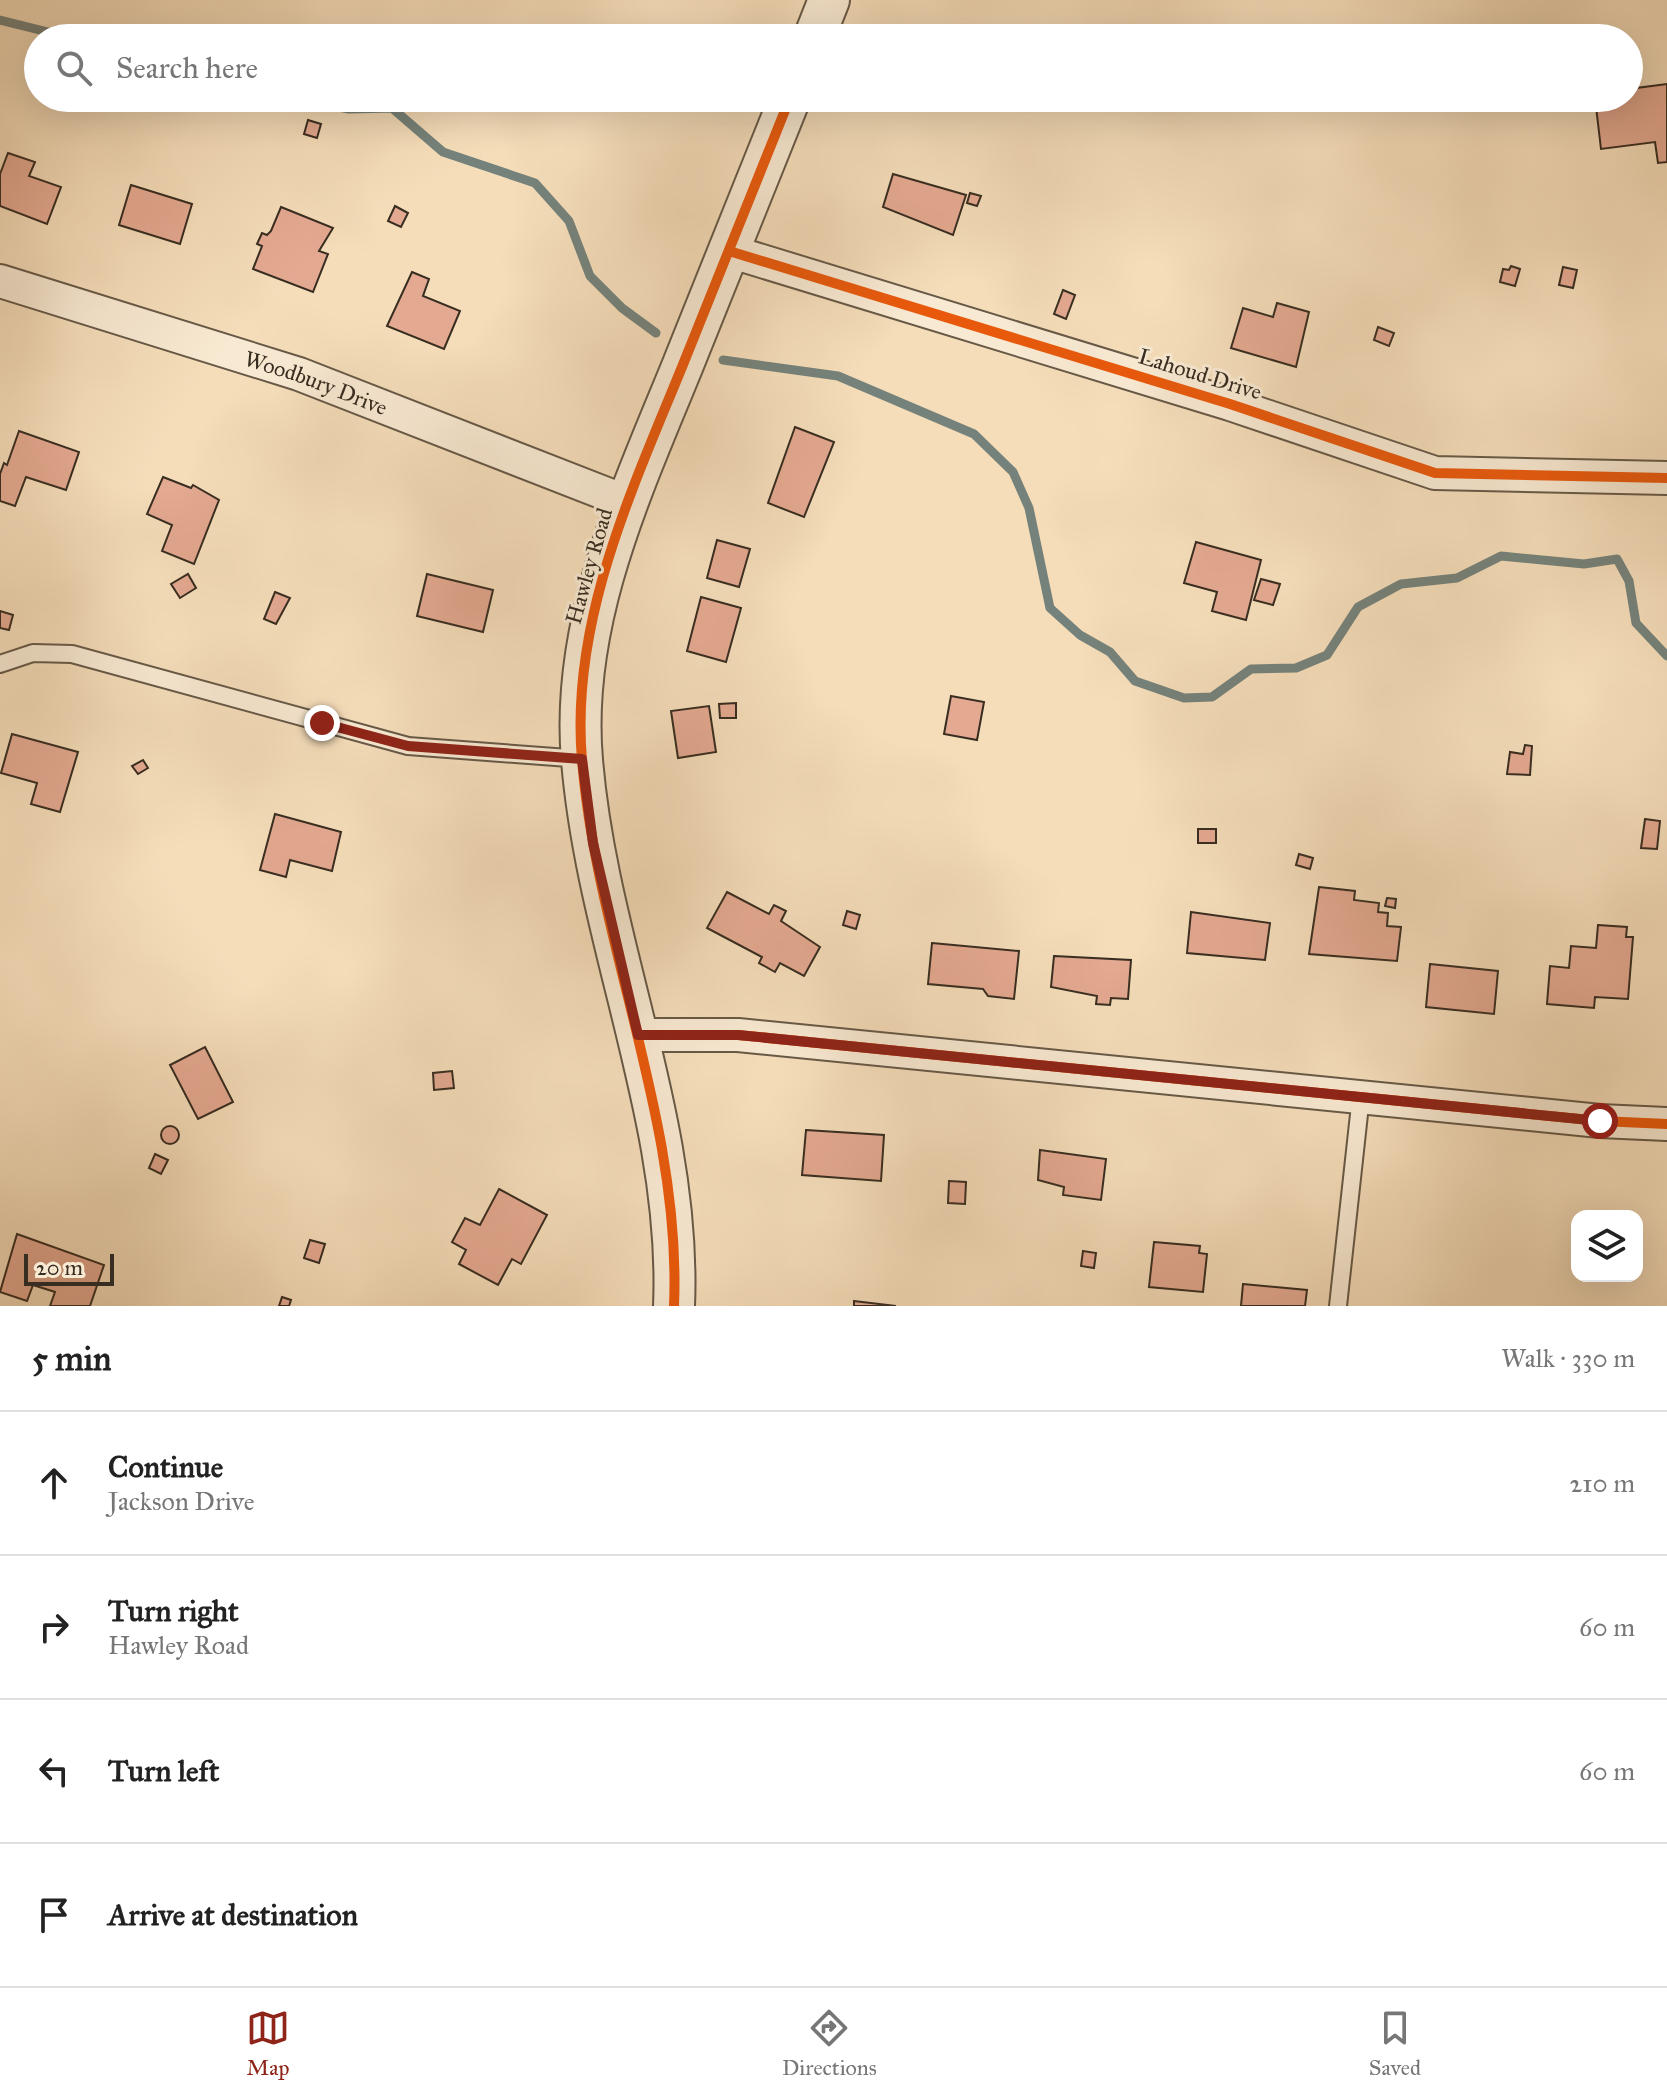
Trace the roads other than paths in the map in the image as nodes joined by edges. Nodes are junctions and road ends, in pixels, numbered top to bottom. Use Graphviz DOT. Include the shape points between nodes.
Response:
graph roads {
  1 [pos="829,0"];
  2 [pos="820,24"];
  3 [pos="784,112"];
  4 [pos="729,251"];
  5 [pos="0,281"];
  6 [pos="1667,478"];
  7 [pos="627,502"];
  8 [pos="0,664"];
  9 [pos="582,759"];
  10 [pos="638,1035"];
  11 [pos="1361,1096"];
  12 [pos="1667,1124"];
  13 [pos="674,1306"];
  14 [pos="1338,1306"];
  1 -- 2 [label="street"];
  3 -- 4 [label="street, Hawley Road"];
  4 -- 6 [label="street, Lahoud Drive" via="1230,404 1435,473"];
  4 -- 7 [label="street, Hawley Road"];
  5 -- 7 [label="street, Woodbury Drive" via="299,374"];
  7 -- 9 [label="street, Hawley Road" via="593,610 580,693"];
  8 -- 9 [label="lane" via="33,653 72,654 408,746"];
  9 -- 10 [label="street, Hawley Road" via="593,843"];
  10 -- 11 [label="street" via="738,1035"];
  10 -- 13 [label="street, Hawley Road" via="666,1183"];
  11 -- 12 [label="street"];
  11 -- 14 [label="lane"];
}
